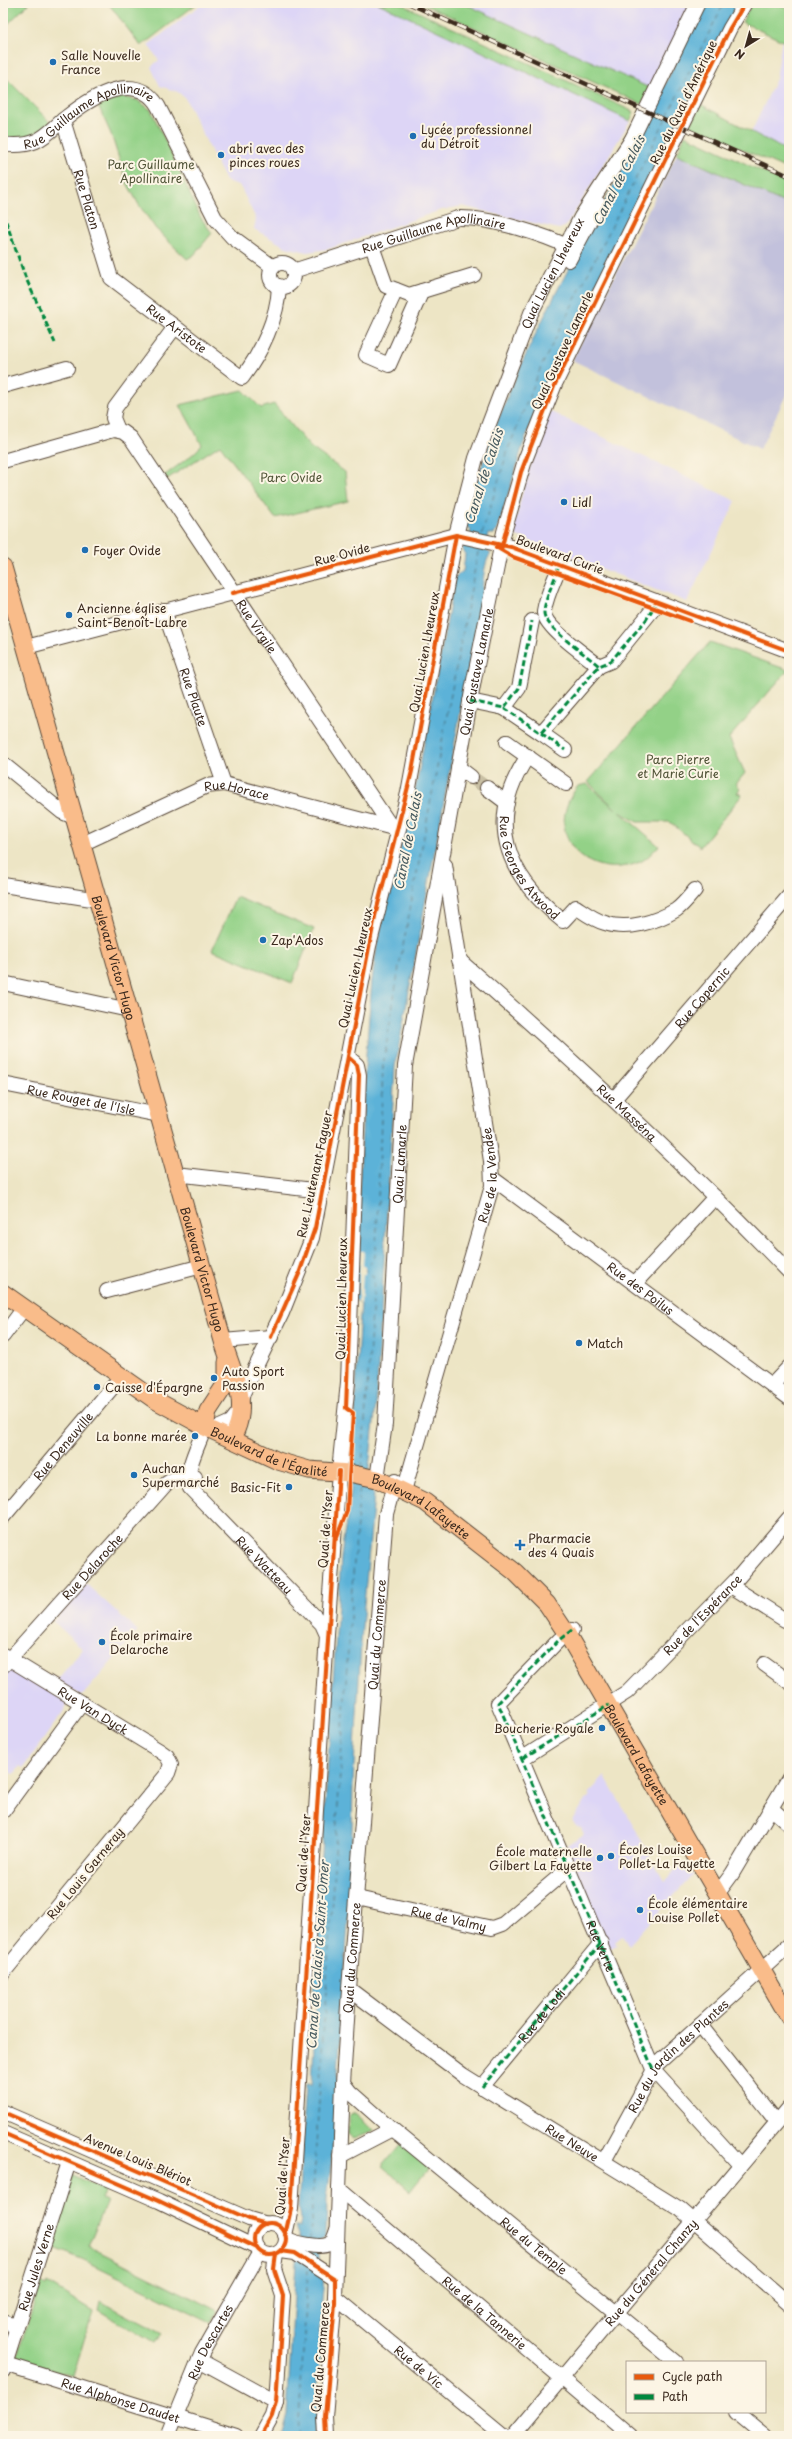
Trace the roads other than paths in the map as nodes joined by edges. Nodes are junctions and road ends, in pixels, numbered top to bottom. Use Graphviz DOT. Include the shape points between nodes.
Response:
graph roads {
  1 [pos="698,3"];
  2 [pos="745,3"];
  3 [pos="63,120"];
  4 [pos="3,144"];
  5 [pos="642,210"];
  6 [pos="372,246"];
  7 [pos="570,247"];
  8 [pos="273,267"];
  9 [pos="293,271"];
  10 [pos="474,275"];
  11 [pos="111,278"];
  12 [pos="279,286"];
  13 [pos="396,290"];
  14 [pos="422,291"];
  15 [pos="175,327"];
  16 [pos="67,368"];
  17 [pos="3,386"];
  18 [pos="118,430"];
  19 [pos="3,460"];
  20 [pos="456,535"];
  21 [pos="498,546"];
  22 [pos="558,569"];
  23 [pos="3,570"];
  24 [pos="233,592"];
  25 [pos="655,604"];
  26 [pos="164,610"];
  27 [pos="532,621"];
  28 [pos="26,647"];
  29 [pos="789,651"];
  30 [pos="789,657"];
  31 [pos="599,666"];
  32 [pos="470,701"];
  33 [pos="504,708"];
  34 [pos="541,733"];
  35 [pos="507,742"];
  36 [pos="565,750"];
  37 [pos="528,756"];
  38 [pos="4,765"];
  39 [pos="458,767"];
  40 [pos="471,777"];
  41 [pos="224,784"];
  42 [pos="566,784"];
  43 [pos="487,788"];
  44 [pos="507,802"];
  45 [pos="74,817"];
  46 [pos="396,829"];
  47 [pos="82,844"];
  48 [pos="443,850"];
  49 [pos="3,885"];
  50 [pos="695,890"];
  51 [pos="788,899"];
  52 [pos="98,900"];
  53 [pos="459,960"];
  54 [pos="3,983"];
  55 [pos="129,1010"];
  56 [pos="348,1057"];
  57 [pos="3,1084"];
  58 [pos="615,1098"];
  59 [pos="159,1115"];
  60 [pos="176,1174"];
  61 [pos="492,1178"];
  62 [pos="322,1191"];
  63 [pos="715,1197"];
  64 [pos="202,1266"];
  65 [pos="789,1272"];
  66 [pos="635,1283"];
  67 [pos="107,1291"];
  68 [pos="3,1294"];
  69 [pos="24,1308"];
  70 [pos="3,1336"];
  71 [pos="271,1337"];
  72 [pos="224,1344"];
  73 [pos="789,1367"];
  74 [pos="122,1376"];
  75 [pos="772,1385"];
  76 [pos="789,1398"];
  77 [pos="241,1405"];
  78 [pos="216,1424"];
  79 [pos="339,1471"];
  80 [pos="191,1477"];
  81 [pos="377,1480"];
  82 [pos="400,1486"];
  83 [pos="3,1517"];
  84 [pos="789,1518"];
  85 [pos="731,1586"];
  86 [pos="785,1620"];
  87 [pos="569,1632"];
  88 [pos="327,1635"];
  89 [pos="5,1660"];
  90 [pos="764,1664"];
  91 [pos="789,1682"];
  92 [pos="82,1703"];
  93 [pos="612,1704"];
  94 [pos="523,1758"];
  95 [pos="168,1773"];
  96 [pos="789,1778"];
  97 [pos="771,1808"];
  98 [pos="3,1811"];
  99 [pos="789,1824"];
  100 [pos="569,1868"];
  101 [pos="721,1890"];
  102 [pos="357,1898"];
  103 [pos="601,1943"];
  104 [pos="789,1945"];
  105 [pos="765,1968"];
  106 [pos="3,1973"];
  107 [pos="349,1989"];
  108 [pos="789,2002"];
  109 [pos="789,2017"];
  110 [pos="700,2026"];
  111 [pos="653,2069"];
  112 [pos="343,2083"];
  113 [pos="482,2087"];
  114 [pos="789,2108"];
  115 [pos="3,2112"];
  116 [pos="777,2122"];
  117 [pos="30,2123"];
  118 [pos="392,2129"];
  119 [pos="3,2134"];
  120 [pos="22,2142"];
  121 [pos="340,2156"];
  122 [pos="604,2161"];
  123 [pos="69,2162"];
  124 [pos="740,2165"];
  125 [pos="338,2189"];
  126 [pos="291,2195"];
  127 [pos="694,2220"];
  128 [pos="268,2223"];
  129 [pos="338,2228"];
  130 [pos="282,2244"];
  131 [pos="298,2249"];
  132 [pos="258,2250"];
  133 [pos="330,2276"];
  134 [pos="335,2297"];
  135 [pos="789,2304"];
  136 [pos="616,2312"];
  137 [pos="3,2322"];
  138 [pos="16,2326"];
  139 [pos="199,2360"];
  140 [pos="675,2361"];
  141 [pos="4,2368"];
  142 [pos="561,2378"];
  143 [pos="276,2402"];
  144 [pos="737,2413"];
  145 [pos="176,2417"];
  146 [pos="168,2436"];
  147 [pos="236,2436"];
  148 [pos="261,2436"];
  149 [pos="326,2436"];
  150 [pos="503,2436"];
  151 [pos="513,2436"];
  152 [pos="630,2436"];
  153 [pos="765,2436"];
  1 -- 7 [label="street, Quai Lucien Lheureux" via="634,136 580,217"];
  2 -- 5 [label="street, Rue du Quai d'Amérique" via="730,28"];
  3 -- 4 [label="street, Rue Guillaume Apollinaire" via="36,141 18,145"];
  3 -- 8 [label="street, Rue Guillaume Apollinaire" via="90,101 118,89 137,87 148,93 158,106 215,218 232,237"];
  3 -- 11 [label="street, Rue Platon"];
  5 -- 21 [label="street, Quai Gustave Lamarle" via="548,399 521,472"];
  6 -- 7 [label="street, Rue Guillaume Apollinaire" via="450,220 467,218 525,232"];
  6 -- 9 [label="street, Rue Guillaume Apollinaire"];
  6 -- 13 [label="street" via="386,286"];
  7 -- 20 [label="street, Quai Lucien Lheureux" via="528,318 476,458"];
  8 -- 9 [label="street" via="285,264"];
  8 -- 12 [label="street" via="270,272 271,280"];
  9 -- 12 [label="street" via="290,283"];
  10 -- 14 [label="street"];
  11 -- 15 [label="street, Rue Aristote"];
  12 -- 15 [label="street, Rue Aristote" via="276,305 264,338 254,362 242,378"];
  13 -- 14 [label="street" via="409,295"];
  13 -- 14 [label="street" via="366,355 389,365"];
  15 -- 18 [label="street" via="114,408"];
  16 -- 17 [label="street"];
  18 -- 19 [label="street" via="106,431"];
  18 -- 24 [label="street, Rue Virgile" via="131,438"];
  20 -- 21 [label="street, Boulevard Curie"];
  20 -- 24 [label="street, Rue Ovide"];
  20 -- 46 [label="street, Quai Lucien Lheureux" via="412,771"];
  21 -- 22 [label="street, Boulevard Curie" via="513,557"];
  21 -- 32 [label="street, Quai Gustave Lamarle" via="497,577 490,595"];
  22 -- 25 [label="street, Boulevard Curie"];
  22 -- 31 [label="street" via="544,611 546,620"];
  23 -- 28 [label="main road, Boulevard Victor Hugo"];
  24 -- 26 [label="street, Rue Ovide"];
  24 -- 46 [label="street, Rue Virgile"];
  25 -- 29 [label="street, Boulevard Curie"];
  25 -- 30 [label="street, Boulevard Curie"];
  25 -- 31 [label="street" via="611,661"];
  26 -- 28 [label="street, Rue Ovide"];
  26 -- 41 [label="street, Rue Plaute"];
  27 -- 33 [label="street" via="519,688"];
  28 -- 45 [label="main road, Boulevard Victor Hugo"];
  31 -- 34 [label="street"];
  32 -- 33 [label="street"];
  32 -- 39 [label="street, Quai Gustave Lamarle"];
  33 -- 34 [label="street"];
  34 -- 36 [label="street"];
  35 -- 37 [label="street"];
  37 -- 42 [label="street"];
  37 -- 44 [label="street, Rue Georges Atwood" via="513,781"];
  38 -- 45 [label="street" via="62,812"];
  39 -- 40 [label="street"];
  39 -- 48 [label="street, Quai Gustave Lamarle"];
  41 -- 46 [label="street, Rue Horace"];
  41 -- 47 [label="street, Rue Horace" via="207,786"];
  43 -- 44 [label="street"];
  44 -- 50 [label="street, Rue Georges Atwood" via="505,832 513,863 531,891 564,921 576,907 605,924 640,924 677,909"];
  45 -- 47 [label="main road, Boulevard Victor Hugo"];
  46 -- 56 [label="street, Quai Lucien Lheureux"];
  47 -- 52 [label="main road, Boulevard Victor Hugo"];
  48 -- 53 [label="street, Rue de la Vendée"];
  48 -- 81 [label="street, Quai Lamarle" via="403,1084 384,1424"];
  49 -- 52 [label="street"];
  51 -- 58 [label="street, Rue Copernic"];
  52 -- 55 [label="main road, Boulevard Victor Hugo"];
  53 -- 58 [label="street, Rue Masséna"];
  53 -- 61 [label="street, Rue de la Vendée"];
  54 -- 55 [label="street"];
  55 -- 59 [label="main road, Boulevard Victor Hugo"];
  56 -- 62 [label="street, Rue Lieutenant Faguer"];
  56 -- 79 [label="street, Quai Lucien Lheureux" via="357,1065 359,1075 348,1382"];
  57 -- 59 [label="street, Rue Rouget de l'Isle"];
  58 -- 63 [label="street, Rue Masséna"];
  59 -- 60 [label="main road, Boulevard Victor Hugo"];
  60 -- 62 [label="street"];
  60 -- 64 [label="main road, Boulevard Victor Hugo"];
  61 -- 66 [label="street, Rue des Poilus"];
  61 -- 82 [label="street, Rue de la Vendée" via="480,1234"];
  62 -- 71 [label="street, Rue Lieutenant Faguer" via="309,1249"];
  63 -- 65 [label="street, Rue Masséna"];
  63 -- 66 [label="street"];
  64 -- 67 [label="street"];
  64 -- 72 [label="main road, Boulevard Victor Hugo"];
  66 -- 75 [label="street, Rue des Poilus"];
  68 -- 69 [label="main road, Boulevard de l'Égalité"];
  69 -- 70 [label="street"];
  69 -- 74 [label="main road, Boulevard de l'Égalité"];
  71 -- 72 [label="street"];
  71 -- 77 [label="street, Rue Lieutenant Faguer" via="243,1393"];
  72 -- 77 [label="main road, Boulevard Victor Hugo"];
  72 -- 78 [label="main road, Boulevard Victor Hugo" via="228,1378"];
  73 -- 75 [label="street"];
  74 -- 78 [label="main road, Boulevard de l'Égalité" via="161,1404"];
  74 -- 83 [label="street, Rue Deneuville"];
  75 -- 76 [label="street, Rue des Poilus"];
  77 -- 78 [label="main road, Boulevard Victor Hugo"];
  78 -- 79 [label="main road, Boulevard de l'Égalité" via="277,1452"];
  78 -- 79 [label="main road, Boulevard de l'Égalité" via="278,1461 309,1470"];
  78 -- 80 [label="street"];
  79 -- 81 [label="main road, Boulevard Lafayette"];
  79 -- 88 [label="street, Quai de l'Yser"];
  80 -- 88 [label="street, Rue Watteau" via="198,1497 322,1624"];
  80 -- 89 [label="street, Rue Delaroche" via="174,1479 167,1483"];
  81 -- 82 [label="main road, Boulevard Lafayette"];
  82 -- 87 [label="main road, Boulevard Lafayette" via="442,1503 492,1542 550,1598"];
  82 -- 102 [label="street, Quai du Commerce" via="386,1514"];
  84 -- 85 [label="street, Rue de l'Espérance"];
  85 -- 86 [label="street"];
  85 -- 93 [label="street, Rue de l'Espérance" via="632,1688"];
  87 -- 93 [label="main road, Boulevard Lafayette"];
  87 -- 94 [label="street, Rue Verte" via="498,1704"];
  88 -- 126 [label="street, Quai de l'Yser"];
  89 -- 92 [label="street, Rue Van Dyck"];
  90 -- 91 [label="street"];
  92 -- 95 [label="street, Rue Van Dyck" via="164,1753 171,1764"];
  92 -- 98 [label="street"];
  93 -- 94 [label="street, Rue de l'Espérance"];
  93 -- 101 [label="main road, Boulevard Lafayette"];
  94 -- 100 [label="street, Rue Verte"];
  95 -- 106 [label="street, Rue Louis Garneray"];
  96 -- 97 [label="street"];
  97 -- 99 [label="street"];
  97 -- 101 [label="street"];
  100 -- 102 [label="street, Rue de Valmy" via="496,1927"];
  100 -- 103 [label="street, Rue Verte"];
  101 -- 105 [label="main road, Boulevard Lafayette"];
  102 -- 107 [label="street, Quai du Commerce"];
  103 -- 111 [label="street, Rue Verte"];
  103 -- 113 [label="street, Rue de Lodi"];
  104 -- 105 [label="street, Rue du Jardin des Plantes"];
  105 -- 108 [label="main road, Boulevard Lafayette"];
  105 -- 109 [label="main road, Boulevard Lafayette"];
  105 -- 110 [label="street, Rue du Jardin des Plantes"];
  107 -- 112 [label="street, Quai du Commerce"];
  107 -- 113 [label="street, Rue Neuve" via="444,2062"];
  110 -- 111 [label="street, Rue du Jardin des Plantes"];
  110 -- 116 [label="street"];
  111 -- 122 [label="street, Rue du Jardin des Plantes"];
  111 -- 124 [label="street, Rue Verte"];
  112 -- 118 [label="street, Rue du Temple"];
  112 -- 121 [label="street, Quai du Commerce"];
  113 -- 122 [label="street, Rue Neuve"];
  114 -- 116 [label="street, Rue du Général Chanzy"];
  115 -- 117 [label="street, Avenue Louis Blériot"];
  116 -- 124 [label="street, Rue du Général Chanzy"];
  117 -- 120 [label="street"];
  117 -- 128 [label="street, Avenue Louis Blériot" via="244,2216"];
  118 -- 121 [label="street"];
  118 -- 136 [label="street, Rue du Temple"];
  119 -- 120 [label="street"];
  120 -- 123 [label="street"];
  121 -- 125 [label="street, Quai du Commerce"];
  122 -- 127 [label="street, Rue Neuve" via="657,2193"];
  123 -- 132 [label="street" via="159,2201"];
  123 -- 138 [label="street, Rue Jules Verne"];
  124 -- 127 [label="street, Rue du Général Chanzy"];
  125 -- 129 [label="street, Quai du Commerce"];
  125 -- 142 [label="street, Rue de la Tannerie"];
  126 -- 128 [label="street, Quai de l'Yser" via="285,2209"];
  126 -- 130 [label="street, Quai de l'Yser" via="291,2212"];
  127 -- 135 [label="street, Rue Neuve"];
  127 -- 136 [label="street, Rue du Général Chanzy"];
  128 -- 130 [label="street" via="279,2226"];
  128 -- 132 [label="street" via="259,2228 254,2235"];
  129 -- 131 [label="street" via="332,2242"];
  129 -- 133 [label="street, Quai du Commerce"];
  130 -- 131 [label="street"];
  130 -- 132 [label="street" via="269,2255"];
  130 -- 143 [label="street, Quai de l'Yser" via="274,2269 283,2296"];
  131 -- 133 [label="street"];
  132 -- 139 [label="street, Rue Descartes"];
  133 -- 134 [label="street, Quai du Commerce"];
  134 -- 149 [label="street, Quai du Commerce" via="325,2417"];
  134 -- 150 [label="street, Rue de Vic"];
  136 -- 140 [label="street, Rue du Temple"];
  136 -- 142 [label="street, Rue du Général Chanzy"];
  137 -- 138 [label="street"];
  138 -- 141 [label="street, Rue Jules Verne"];
  139 -- 143 [label="street"];
  139 -- 145 [label="street, Rue Descartes"];
  141 -- 145 [label="street, Rue Alphonse Daudet"];
  142 -- 151 [label="street, Rue du Général Chanzy"];
  142 -- 152 [label="street, Rue de la Tannerie"];
  143 -- 148 [label="street, Quai de l'Yser"];
  144 -- 153 [label="street"];
  145 -- 146 [label="street, Rue Descartes"];
  145 -- 147 [label="street, Rue Alphonse Daudet"];
}
